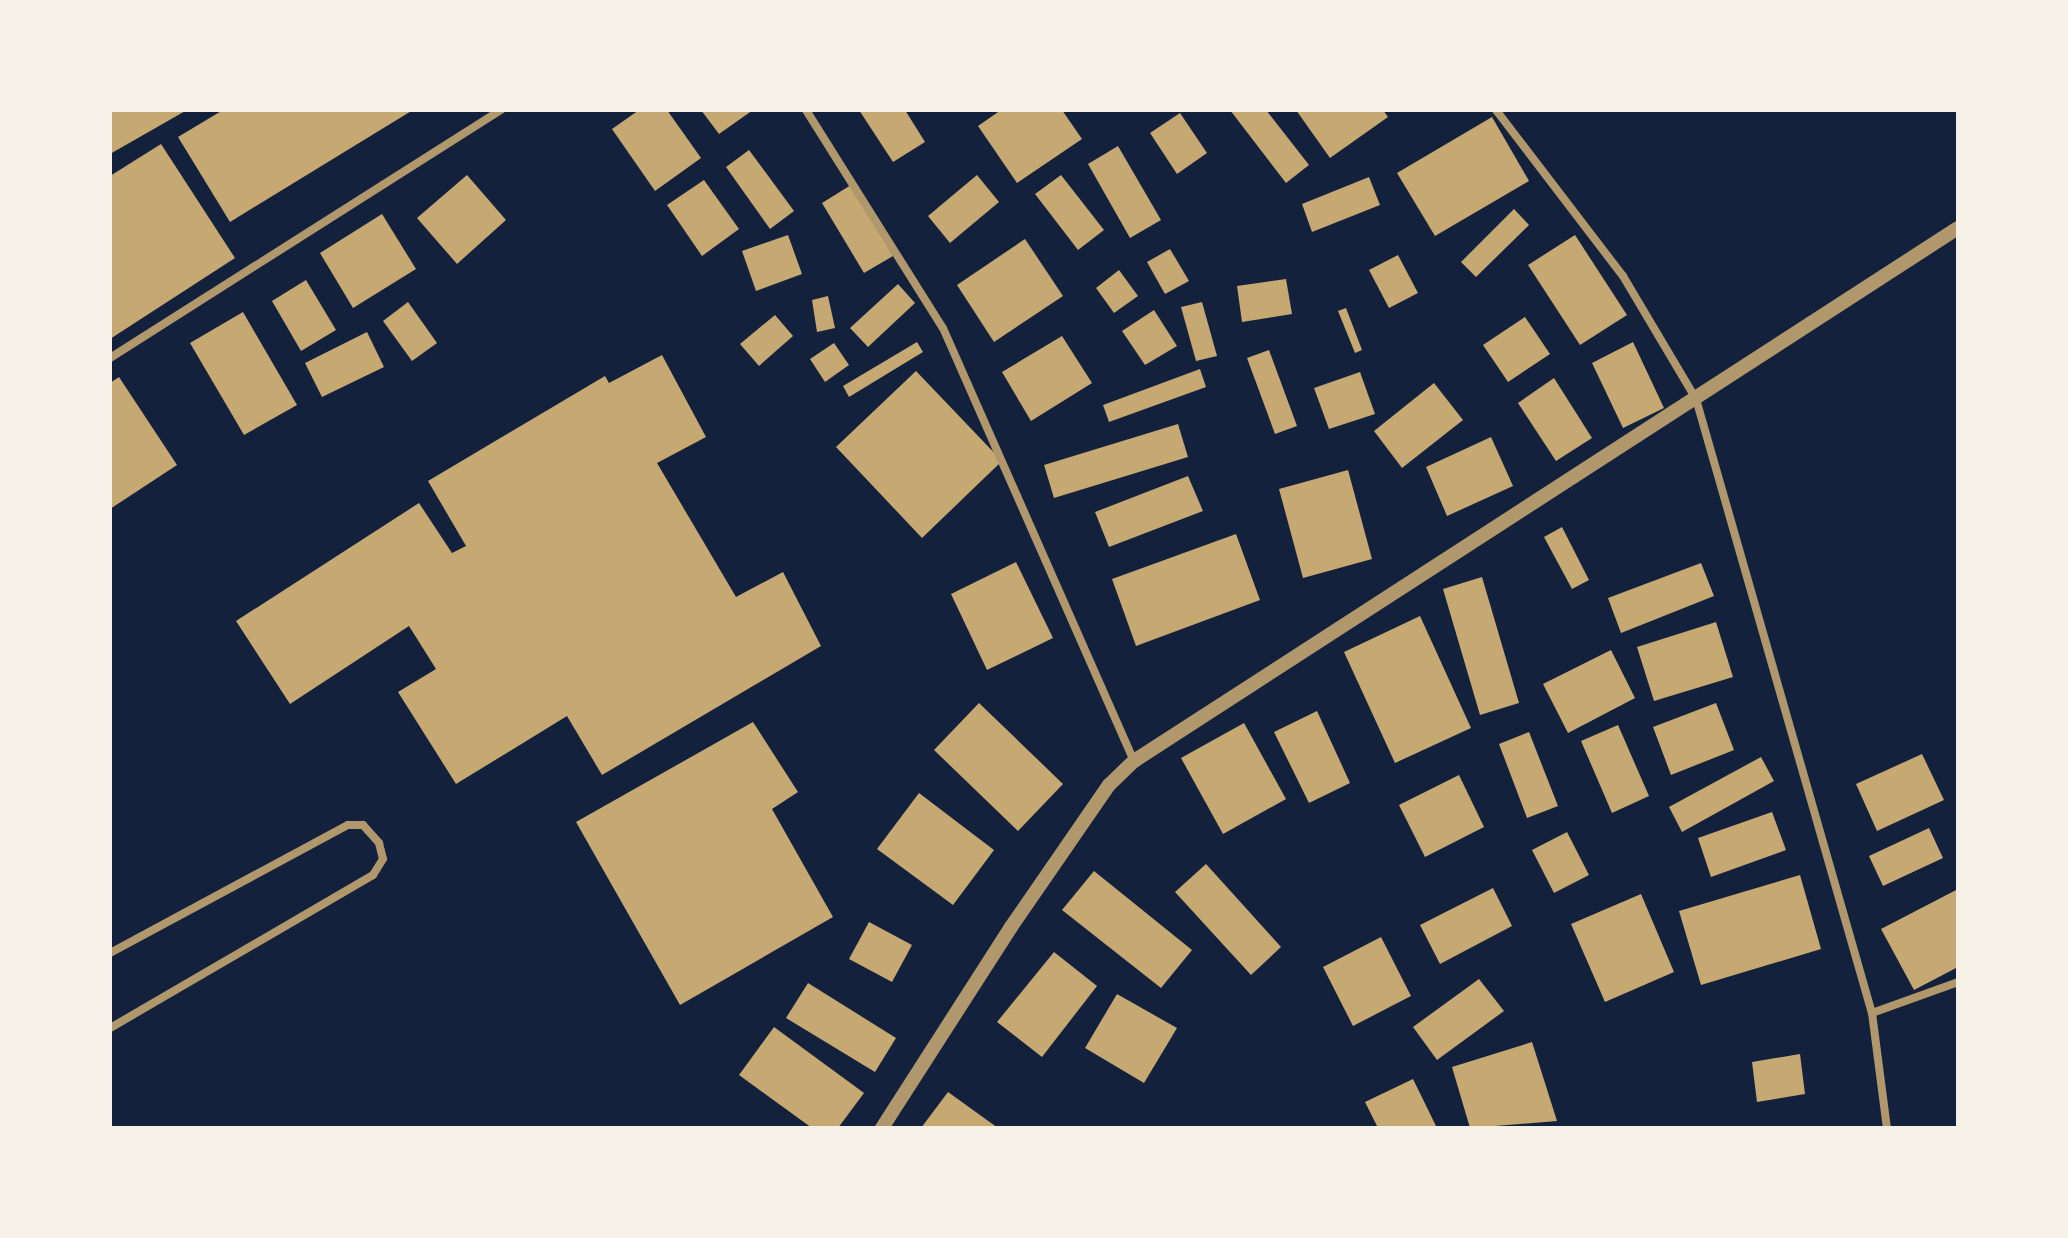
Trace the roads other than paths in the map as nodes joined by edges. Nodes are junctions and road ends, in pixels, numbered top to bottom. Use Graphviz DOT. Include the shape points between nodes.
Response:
graph roads {
  1 [pos="501,110"];
  2 [pos="806,110"];
  3 [pos="1496,110"];
  4 [pos="1958,228"];
  5 [pos="110,358"];
  6 [pos="1696,399"];
  7 [pos="1134,761"];
  8 [pos="110,953"];
  9 [pos="1958,982"];
  10 [pos="1872,1013"];
  11 [pos="110,1028"];
  12 [pos="882,1128"];
  13 [pos="1887,1128"];
  1 -- 5 [label="street"];
  2 -- 7 [label="street" via="943,328"];
  3 -- 6 [label="street" via="1623,276"];
  4 -- 6 [label="street"];
  6 -- 7 [label="street"];
  6 -- 10 [label="street"];
  7 -- 12 [label="street" via="1109,785 1011,927"];
  8 -- 11 [label="street" via="348,825 363,825 379,843 383,859 373,875"];
  9 -- 10 [label="street"];
  10 -- 13 [label="street"];
}
